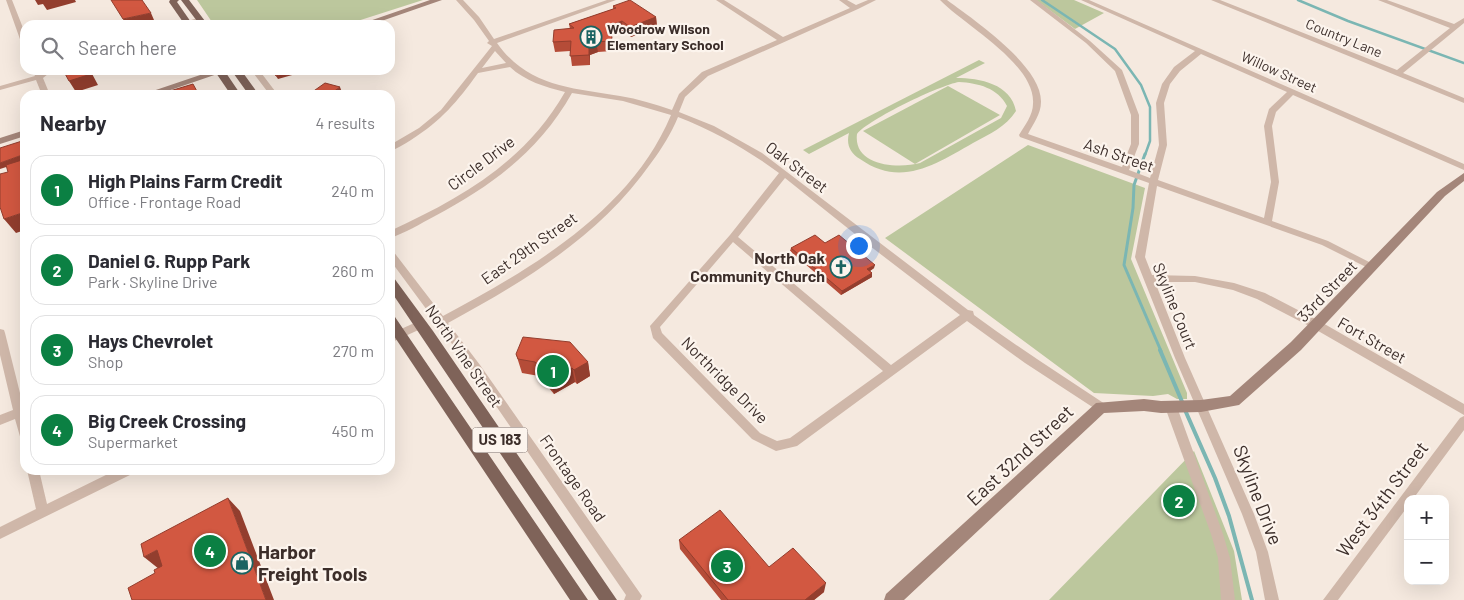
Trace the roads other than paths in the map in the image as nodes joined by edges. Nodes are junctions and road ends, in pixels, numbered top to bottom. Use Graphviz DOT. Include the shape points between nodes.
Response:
graph roads {
  1 [pos="8,0"];
  2 [pos="175,0"];
  3 [pos="185,0"];
  4 [pos="438,0"];
  5 [pos="459,0"];
  6 [pos="613,0"];
  7 [pos="719,0"];
  8 [pos="842,0"];
  9 [pos="872,0"];
  10 [pos="943,0"];
  11 [pos="1033,0"];
  12 [pos="1084,0"];
  13 [pos="1214,0"];
  14 [pos="1381,0"];
  15 [pos="856,8"];
  16 [pos="183,20"];
  17 [pos="200,20"];
  18 [pos="377,20"];
  19 [pos="1464,20"];
  20 [pos="1455,27"];
  21 [pos="20,30"];
  22 [pos="781,39"];
  23 [pos="493,44"];
  24 [pos="1200,52"];
  25 [pos="509,65"];
  26 [pos="475,71"];
  27 [pos="1398,73"];
  28 [pos="32,75"];
  29 [pos="38,75"];
  30 [pos="206,75"];
  31 [pos="224,75"];
  32 [pos="240,75"];
  33 [pos="259,75"];
  34 [pos="0,88"];
  35 [pos="44,90"];
  36 [pos="161,90"];
  37 [pos="233,90"];
  38 [pos="250,90"];
  39 [pos="270,90"];
  40 [pos="570,90"];
  41 [pos="1292,92"];
  42 [pos="1464,101"];
  43 [pos="675,114"];
  44 [pos="20,135"];
  45 [pos="0,141"];
  46 [pos="395,145"];
  47 [pos="1464,167"];
  48 [pos="1124,172"];
  49 [pos="783,174"];
  50 [pos="1464,176"];
  51 [pos="1153,183"];
  52 [pos="1267,223"];
  53 [pos="395,233"];
  54 [pos="734,237"];
  55 [pos="395,260"];
  56 [pos="1372,267"];
  57 [pos="1147,278"];
  58 [pos="395,288"];
  59 [pos="968,314"];
  60 [pos="441,322"];
  61 [pos="421,324"];
  62 [pos="1316,325"];
  63 [pos="0,333"];
  64 [pos="395,337"];
  65 [pos="891,371"];
  66 [pos="1201,406"];
  67 [pos="1101,407"];
  68 [pos="1171,407"];
  69 [pos="1464,410"];
  70 [pos="19,412"];
  71 [pos="20,416"];
  72 [pos="0,420"];
  73 [pos="1464,421"];
  74 [pos="34,475"];
  75 [pos="118,475"];
  76 [pos="43,511"];
  77 [pos="0,533"];
  78 [pos="580,600"];
  79 [pos="609,600"];
  80 [pos="631,600"];
  81 [pos="892,600"];
  82 [pos="1228,600"];
  83 [pos="1272,600"];
  84 [pos="1330,600"];
  1 -- 21 [label="street"];
  2 -- 16 [label="main road" via="173,2"];
  3 -- 17 [label="main road"];
  4 -- 18 [label="street"];
  5 -- 23 [label="street, Oak Street" via="473,12"];
  6 -- 23 [label="street"];
  7 -- 22 [label="street"];
  8 -- 15 [label="street"];
  9 -- 15 [label="street, East 29th Street"];
  10 -- 48 [label="street, Ash Street" via="1019,64 1029,80 1037,96 1037,105 1023,135"];
  11 -- 48 [label="street" via="1088,42 1118,70 1135,116 1135,144"];
  12 -- 24 [label="street, Willow Street"];
  13 -- 27 [label="street, Country Lane"];
  14 -- 20 [label="street"];
  15 -- 22 [label="street, East 29th Street"];
  19 -- 20 [label="street"];
  20 -- 27 [label="street"];
  22 -- 43 [label="street, East 29th Street" via="705,74 682,96"];
  23 -- 25 [label="street, Oak Street"];
  23 -- 26 [label="street"];
  24 -- 41 [label="street, Willow Street"];
  24 -- 51 [label="street, Skyline Court" via="1177,69 1166,84 1160,102 1163,145"];
  25 -- 26 [label="street"];
  25 -- 40 [label="street, Oak Street" via="548,85"];
  26 -- 46 [label="street" via="449,106 433,121"];
  27 -- 42 [label="street, Country Lane"];
  28 -- 34 [label="street"];
  29 -- 35 [label="street"];
  30 -- 36 [label="street"];
  31 -- 37 [label="main road"];
  32 -- 38 [label="main road"];
  33 -- 39 [label="street"];
  40 -- 43 [label="street, Oak Street" via="621,99"];
  40 -- 53 [label="street, Circle Drive" via="540,134 499,171 432,216"];
  41 -- 47 [label="street, Willow Street"];
  41 -- 52 [label="street" via="1272,110 1268,126 1275,182"];
  43 -- 49 [label="street, Oak Street" via="715,129 759,155"];
  43 -- 60 [label="street, East 29th Street" via="666,136 632,184 590,226 569,244 491,295"];
  44 -- 45 [label="street"];
  48 -- 51 [label="street, Ash Street"];
  49 -- 54 [label="street, Northridge Drive"];
  49 -- 59 [label="street, Oak Street"];
  50 -- 56 [label="street, 33rd Street" via="1445,191"];
  51 -- 52 [label="street, Ash Street"];
  51 -- 57 [label="street, Skyline Court" via="1140,257"];
  52 -- 56 [label="street, Ash Street" via="1325,243"];
  54 -- 65 [label="street"];
  54 -- 65 [label="street, Northridge Drive" via="655,326 657,335 756,436 776,446 793,442"];
  55 -- 60 [label="street, Frontage Road"];
  56 -- 62 [label="street, 33rd Street"];
  57 -- 62 [label="street, Fort Street" via="1195,280 1234,287 1260,296"];
  57 -- 66 [label="street, Skyline Court"];
  58 -- 61 [label="main road, North Vine Street / US 183"];
  59 -- 65 [label="street, Northridge Drive"];
  59 -- 67 [label="street, Oak Street"];
  60 -- 80 [label="street, Frontage Road" via="635,596"];
  61 -- 64 [label="street"];
  61 -- 79 [label="main road, North Vine Street / US 183"];
  62 -- 66 [label="street, 33rd Street" via="1234,401"];
  62 -- 69 [label="street, Fort Street"];
  63 -- 70 [label="street"];
  64 -- 78 [label="main road, US 183"];
  66 -- 68 [label="street"];
  66 -- 83 [label="street, Skyline Drive" via="1262,552"];
  67 -- 68 [label="street"];
  67 -- 81 [label="street, East 32nd Street"];
  68 -- 82 [label="street" via="1217,534 1224,558"];
  70 -- 71 [label="street"];
  70 -- 72 [label="street"];
  73 -- 84 [label="street, West 34th Street"];
  74 -- 76 [label="street"];
  75 -- 76 [label="street"];
  76 -- 77 [label="street"];
}
